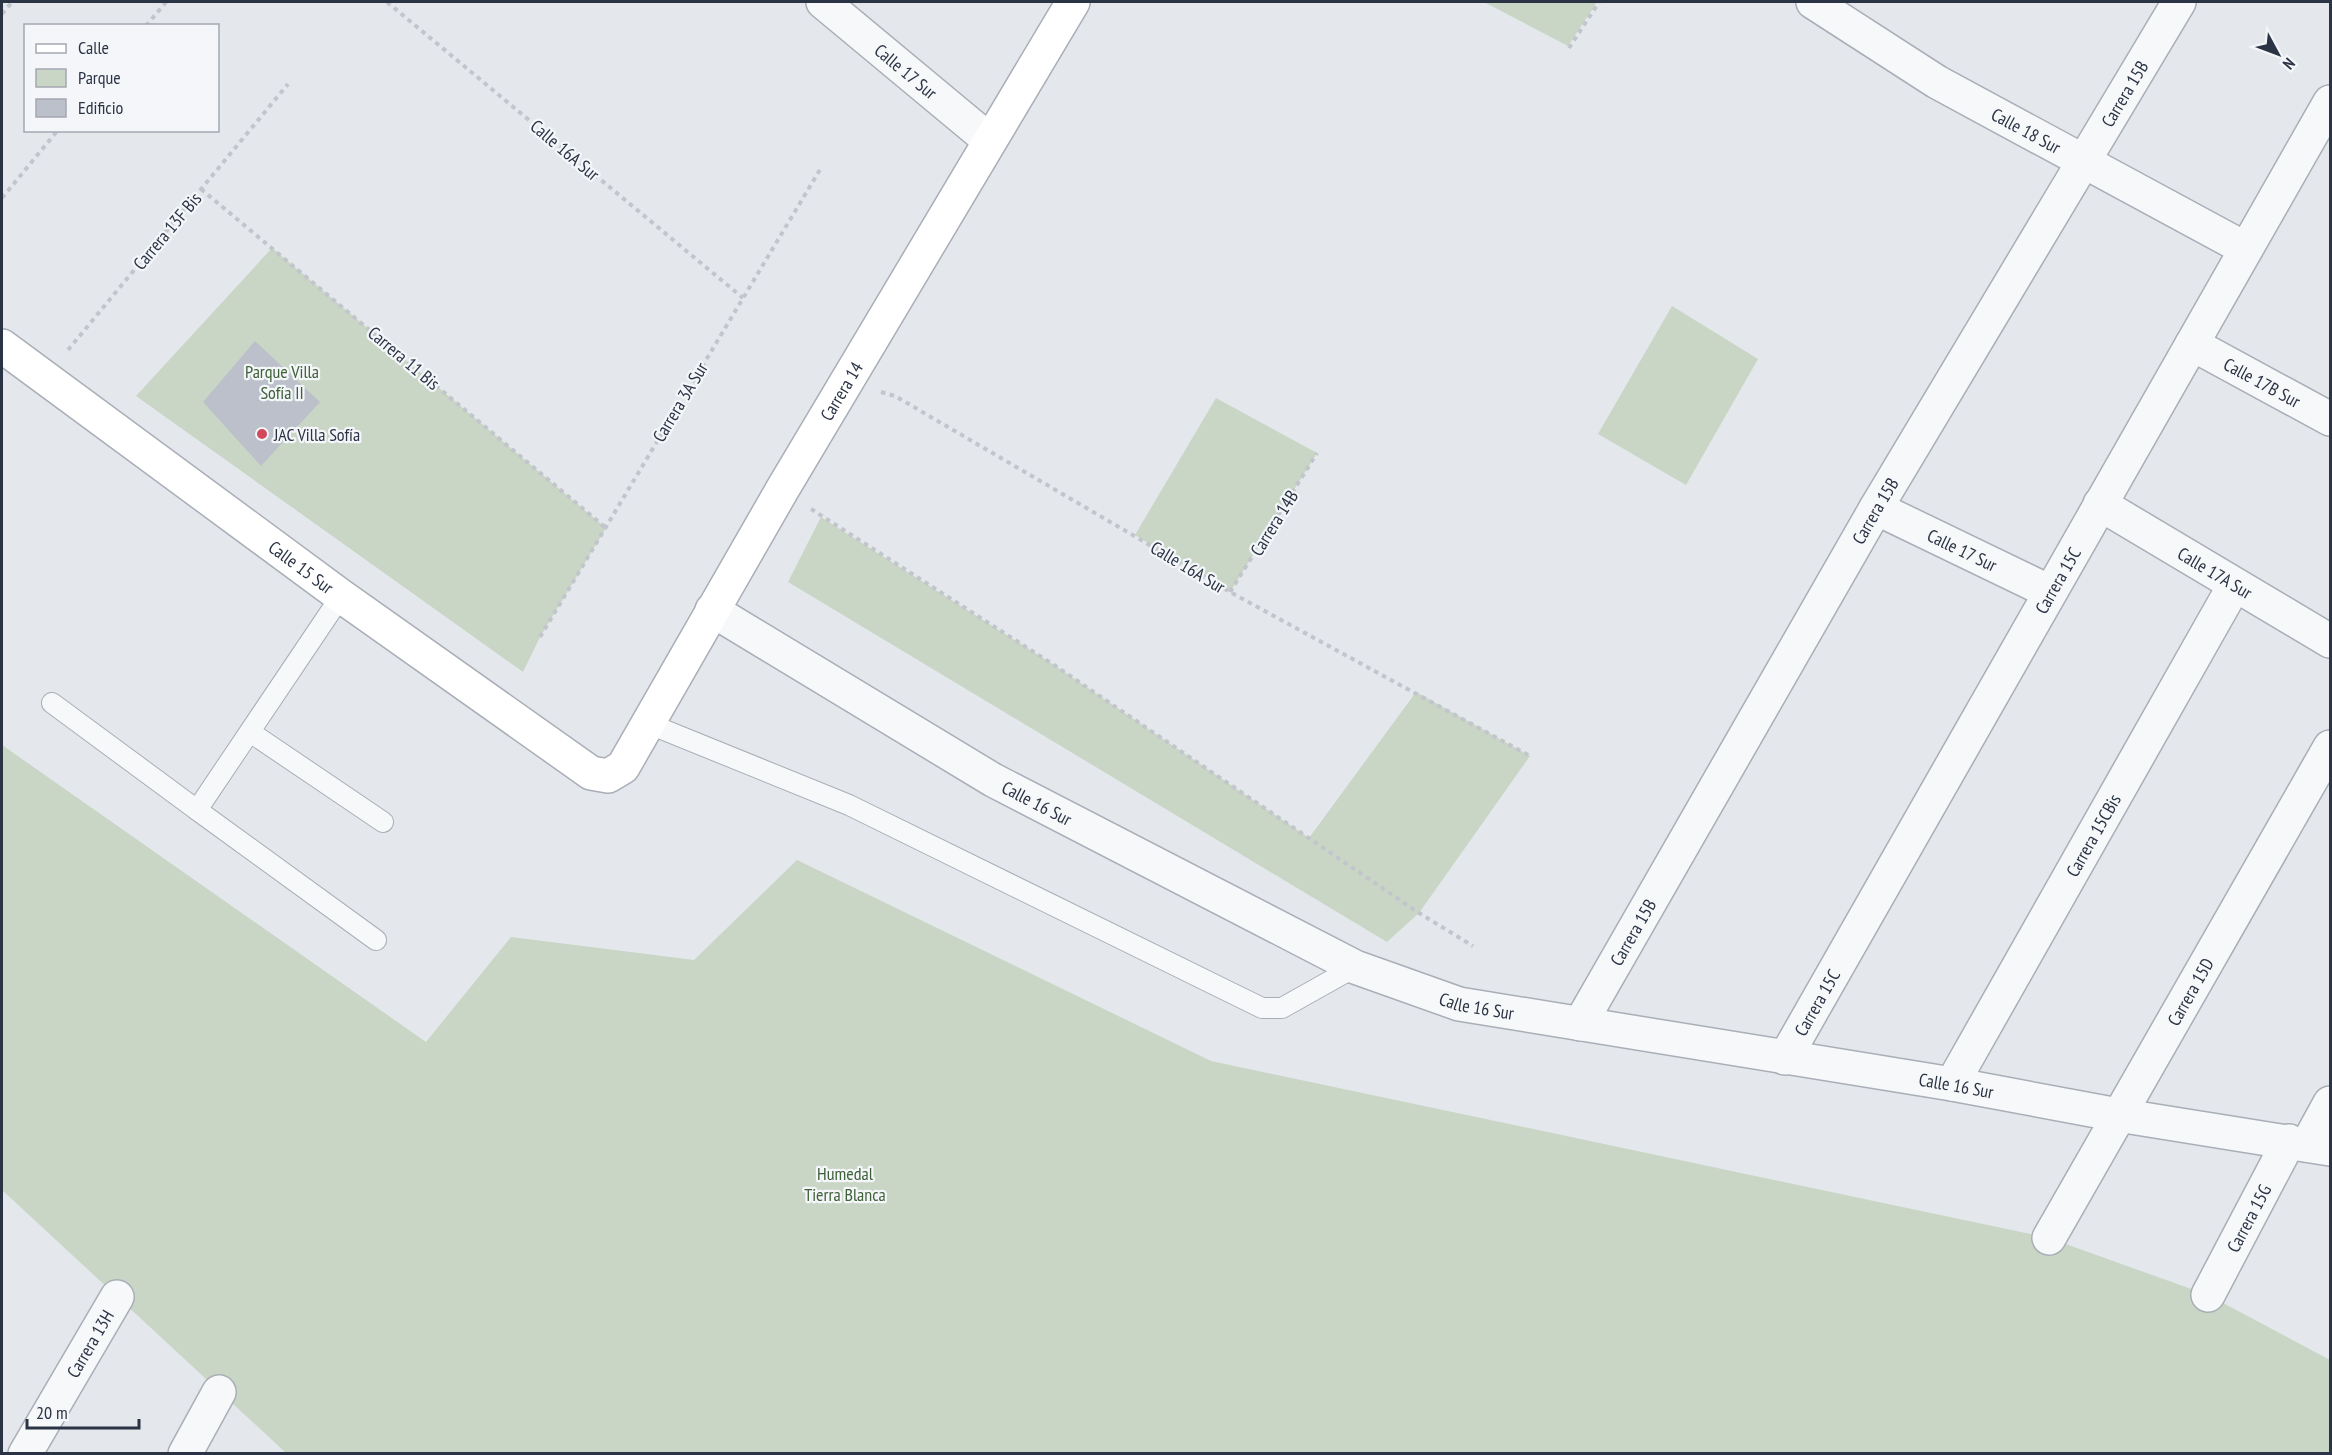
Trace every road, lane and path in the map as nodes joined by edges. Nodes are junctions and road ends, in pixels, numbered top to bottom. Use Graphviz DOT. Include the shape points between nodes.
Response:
graph roads {
  1 [pos="12,2"];
  2 [pos="166,2"];
  3 [pos="387,2"];
  4 [pos="823,2"];
  5 [pos="1073,2"];
  6 [pos="1599,2"];
  7 [pos="1813,2"];
  8 [pos="2179,2"];
  9 [pos="2,14"];
  10 [pos="148,24"];
  11 [pos="1569,48"];
  12 [pos="288,84"];
  13 [pos="2331,102"];
  14 [pos="56,132"];
  15 [pos="989,140"];
  16 [pos="2084,161"];
  17 [pos="821,168"];
  18 [pos="201,189"];
  19 [pos="2,198"];
  20 [pos="2246,249"];
  21 [pos="743,298"];
  22 [pos="2192,344"];
  23 [pos="2,346"];
  24 [pos="46,377"];
  25 [pos="845,383"];
  26 [pos="2331,419"];
  27 [pos="1317,453"];
  28 [pos="782,490"];
  29 [pos="2100,504"];
  30 [pos="1876,508"];
  31 [pos="606,528"];
  32 [pos="2234,586"];
  33 [pos="1230,592"];
  34 [pos="2050,592"];
  35 [pos="341,596"];
  36 [pos="712,610"];
  37 [pos="540,637"];
  38 [pos="2331,641"];
  39 [pos="52,703"];
  40 [pos="647,723"];
  41 [pos="249,732"];
  42 [pos="2331,747"];
  43 [pos="1530,756"];
  44 [pos="608,777"];
  45 [pos="197,810"];
  46 [pos="383,822"];
  47 [pos="376,940"];
  48 [pos="1473,946"];
  49 [pos="1355,967"];
  50 [pos="1580,1024"];
  51 [pos="1785,1058"];
  52 [pos="1952,1084"];
  53 [pos="2331,1103"];
  54 [pos="2118,1115"];
  55 [pos="2309,1145"];
  56 [pos="2049,1238"];
  57 [pos="2208,1295"];
  58 [pos="117,1297"];
  59 [pos="219,1392"];
  60 [pos="26,1454"];
  61 [pos="185,1454"];
  1 -- 9 [label="path"];
  2 -- 10 [label="path"];
  3 -- 21 [label="path, Calle 16A Sur"];
  4 -- 15 [label="street, Calle 17 Sur"];
  5 -- 15 [label="street, Carrera 14"];
  6 -- 11 [label="path"];
  7 -- 16 [label="street, Calle 18 Sur" via="1937,82"];
  8 -- 16 [label="street, Carrera 15B"];
  12 -- 18 [label="path, Carrera 13F Bis"];
  13 -- 20 [label="street, Carrera 15C"];
  14 -- 19 [label="path"];
  15 -- 25 [label="street, Carrera 14"];
  16 -- 20 [label="street, Calle 18 Sur"];
  16 -- 30 [label="street, Carrera 15B"];
  17 -- 21 [label="path, Carrera 3A Sur"];
  18 -- 24 [label="path, Carrera 13F Bis"];
  18 -- 31 [label="path, Carrera 11 Bis"];
  20 -- 22 [label="street, Carrera 15C"];
  21 -- 31 [label="path, Carrera 3A Sur"];
  22 -- 26 [label="street, Calle 17B Sur"];
  22 -- 29 [label="street, Carrera 15C"];
  23 -- 24 [label="street, Calle 15 Sur"];
  24 -- 35 [label="street, Calle 15 Sur"];
  25 -- 28 [label="street, Carrera 14"];
  25 -- 33 [label="path, Calle 16A Sur" via="895,396"];
  27 -- 33 [label="path, Carrera 14B"];
  28 -- 36 [label="street, Carrera 14"];
  28 -- 48 [label="path" via="1054,665"];
  29 -- 32 [label="street, Calle 17A Sur"];
  29 -- 34 [label="street, Carrera 15C"];
  30 -- 34 [label="street, Calle 17 Sur"];
  30 -- 50 [label="street, Carrera 15B"];
  31 -- 37 [label="path, Carrera 3A Sur"];
  32 -- 38 [label="street, Calle 17A Sur"];
  32 -- 52 [label="street, Carrera 15CBis"];
  33 -- 43 [label="path, Calle 16A Sur"];
  34 -- 51 [label="street, Carrera 15C"];
  35 -- 41 [label="lane"];
  35 -- 44 [label="street, Calle 15 Sur" via="591,773"];
  36 -- 40 [label="street, Carrera 14"];
  36 -- 49 [label="street, Calle 16 Sur" via="993,780"];
  39 -- 45 [label="lane"];
  40 -- 44 [label="street, Carrera 14" via="623,767"];
  40 -- 49 [label="lane" via="849,804 1262,1008 1282,1008"];
  41 -- 45 [label="lane"];
  41 -- 46 [label="lane"];
  42 -- 54 [label="street, Carrera 15D"];
  45 -- 47 [label="lane"];
  49 -- 50 [label="street, Calle 16 Sur" via="1458,1004"];
  50 -- 51 [label="street, Calle 16 Sur"];
  51 -- 52 [label="street, Calle 16 Sur"];
  52 -- 54 [label="street, Calle 16 Sur"];
  53 -- 55 [label="street, Carrera 15G"];
  54 -- 55 [label="street, Calle 16 Sur"];
  54 -- 56 [label="street, Carrera 15D"];
  55 -- 57 [label="street, Carrera 15G"];
  58 -- 60 [label="street, Carrera 13H"];
  59 -- 61 [label="street"];
}
